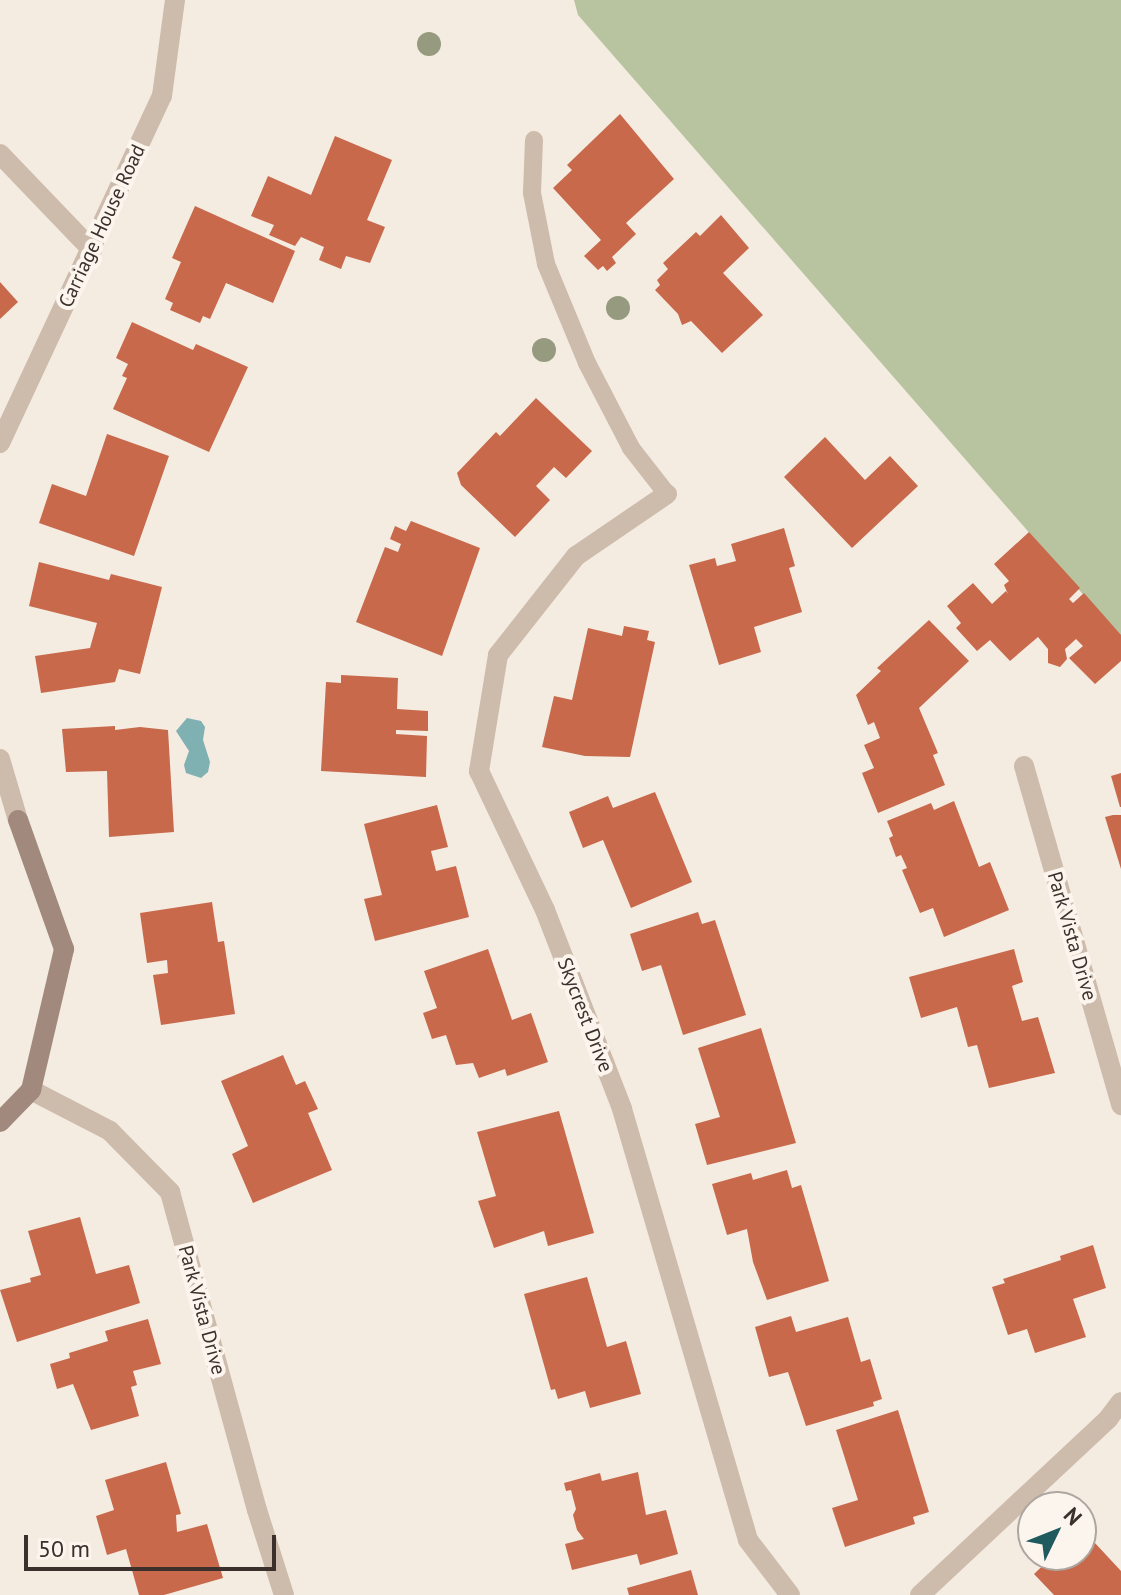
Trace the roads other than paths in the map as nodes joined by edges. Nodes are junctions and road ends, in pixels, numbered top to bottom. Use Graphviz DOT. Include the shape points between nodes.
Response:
graph roads {
  1 [pos="175,0"];
  2 [pos="534,140"];
  3 [pos="0,154"];
  4 [pos="92,250"];
  5 [pos="0,443"];
  6 [pos="667,494"];
  7 [pos="0,759"];
  8 [pos="1024,766"];
  9 [pos="0,799"];
  10 [pos="18,820"];
  11 [pos="31,1090"];
  12 [pos="1121,1105"];
  13 [pos="0,1122"];
  14 [pos="1121,1402"];
  15 [pos="284,1595"];
  16 [pos="790,1595"];
  17 [pos="920,1595"];
  1 -- 4 [label="street, Carriage House Road" via="162,96"];
  2 -- 6 [label="lane" via="532,193 546,264 587,363 631,448"];
  3 -- 4 [label="street"];
  4 -- 5 [label="street, Carriage House Road"];
  6 -- 16 [label="street, Skycrest Drive" via="576,556 498,655 479,771 545,910 622,1109 748,1540"];
  7 -- 10 [label="street"];
  8 -- 12 [label="street, Park Vista Drive"];
  9 -- 10 [label="street"];
  10 -- 11 [label="street" via="64,949"];
  11 -- 13 [label="street"];
  11 -- 15 [label="street, Park Vista Drive" via="110,1131 170,1192"];
  14 -- 17 [label="street"];
}
